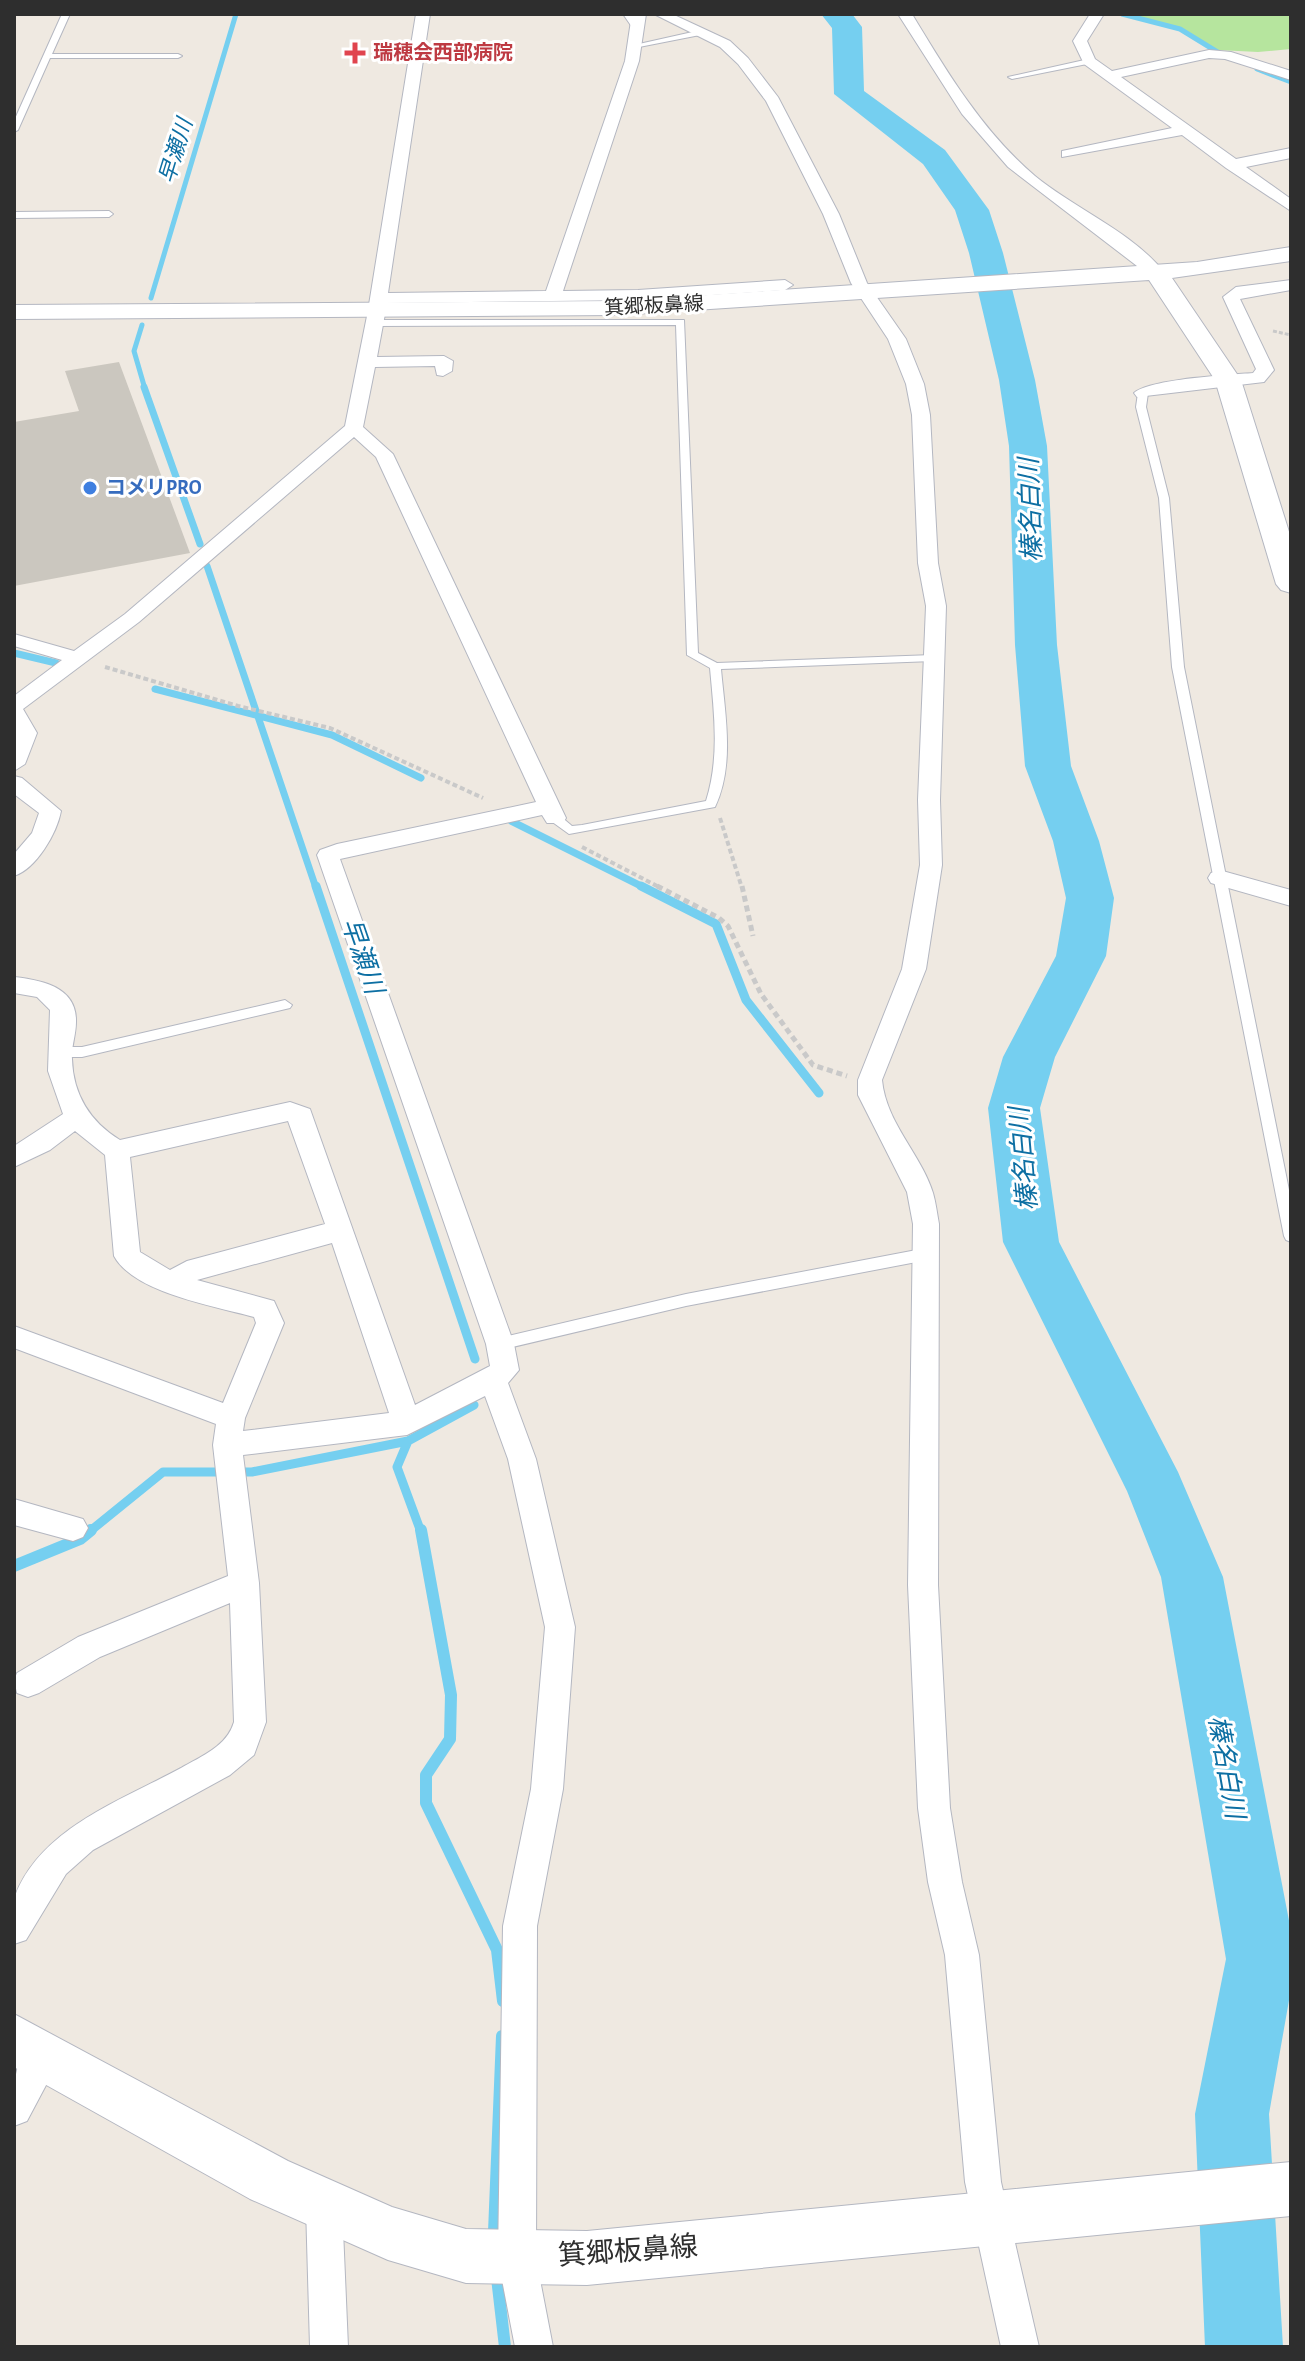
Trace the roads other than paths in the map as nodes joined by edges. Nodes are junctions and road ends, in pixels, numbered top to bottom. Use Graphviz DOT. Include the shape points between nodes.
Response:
graph roads {
  1 [pos="66,14"];
  2 [pos="423,14"];
  3 [pos="661,14"];
  4 [pos="905,14"];
  5 [pos="1097,14"];
  6 [pos="634,18"];
  7 [pos="697,33"];
  8 [pos="634,46"];
  9 [pos="47,56"];
  10 [pos="178,56"];
  11 [pos="1089,61"];
  12 [pos="1108,76"];
  13 [pos="1291,76"];
  14 [pos="1012,77"];
  15 [pos="14,130"];
  16 [pos="1182,130"];
  17 [pos="1291,153"];
  18 [pos="1067,154"];
  19 [pos="1231,165"];
  20 [pos="1291,206"];
  21 [pos="109,214"];
  22 [pos="14,215"];
  23 [pos="1291,254"];
  24 [pos="1156,272"];
  25 [pos="785,285"];
  26 [pos="1291,285"];
  27 [pos="873,293"];
  28 [pos="552,297"];
  29 [pos="376,311"];
  30 [pos="14,312"];
  31 [pos="368,362"];
  32 [pos="443,371"];
  33 [pos="1228,380"];
  34 [pos="1143,393"];
  35 [pos="354,428"];
  36 [pos="1291,584"];
  37 [pos="14,640"];
  38 [pos="933,658"];
  39 [pos="84,661"];
  40 [pos="715,666"];
  41 [pos="14,706"];
  42 [pos="14,712"];
  43 [pos="14,764"];
  44 [pos="14,783"];
  45 [pos="553,812"];
  46 [pos="14,868"];
  47 [pos="1219,878"];
  48 [pos="1291,898"];
  49 [pos="14,985"];
  50 [pos="285,1005"];
  51 [pos="59,1052"];
  52 [pos="77,1117"];
  53 [pos="117,1150"];
  54 [pos="14,1157"];
  55 [pos="342,1230"];
  56 [pos="1291,1236"];
  57 [pos="927,1254"];
  58 [pos="175,1282"];
  59 [pos="14,1337"];
  60 [pos="500,1344"];
  61 [pos="493,1379"];
  62 [pos="407,1423"];
  63 [pos="229,1431"];
  64 [pos="14,1512"];
  65 [pos="73,1528"];
  66 [pos="244,1583"];
  67 [pos="28,1683"];
  68 [pos="14,1928"];
  69 [pos="29,2047"];
  70 [pos="14,2108"];
  71 [pos="1291,2189"];
  72 [pos="324,2206"];
  73 [pos="1004,2216"];
  74 [pos="517,2259"];
  75 [pos="329,2347"];
  76 [pos="534,2347"];
  77 [pos="1020,2347"];
  1 -- 9 [label="lane"];
  2 -- 29 [label="street"];
  3 -- 7 [label="street"];
  4 -- 24 [label="street" via="951,94 1013,164"];
  5 -- 11 [label="street" via="1080,41"];
  6 -- 8 [label="street"];
  7 -- 8 [label="lane"];
  7 -- 27 [label="street" via="725,44 773,100"];
  8 -- 28 [label="street"];
  9 -- 10 [label="lane"];
  9 -- 15 [label="lane"];
  11 -- 12 [label="street"];
  11 -- 14 [label="lane"];
  12 -- 13 [label="street" via="1209,54"];
  12 -- 16 [label="street"];
  16 -- 18 [label="street"];
  16 -- 19 [label="street"];
  17 -- 19 [label="street"];
  19 -- 20 [label="street"];
  21 -- 22 [label="lane"];
  23 -- 24 [label="main road, 箕郷板鼻線"];
  24 -- 27 [label="main road, 箕郷板鼻線"];
  24 -- 33 [label="main road"];
  25 -- 28 [label="street"];
  26 -- 33 [label="street" via="1234,294 1232,301 1265,370 1258,378"];
  27 -- 29 [label="main road, 箕郷板鼻線" via="618,308"];
  27 -- 38 [label="street" via="915,384 921,415 928,563 936,606"];
  28 -- 29 [label="street"];
  29 -- 30 [label="main road, 箕郷板鼻線"];
  29 -- 31 [label="street"];
  29 -- 40 [label="lane" via="681,322 693,655"];
  31 -- 32 [label="street" via="444,361"];
  31 -- 35 [label="street"];
  33 -- 34 [label="street"];
  33 -- 36 [label="main road"];
  34 -- 47 [label="lane" via="1141,407 1164,498 1178,667"];
  35 -- 39 [label="street"];
  35 -- 45 [label="street" via="384,454"];
  37 -- 39 [label="street"];
  38 -- 40 [label="lane"];
  38 -- 57 [label="street" via="927,894 914,969 870,1080 881,1119 920,1192"];
  39 -- 41 [label="street"];
  40 -- 45 [label="lane" via="722,743 711,804 569,830"];
  42 -- 43 [label="street" via="26,733"];
  44 -- 46 [label="street" via="50,811 49,825"];
  45 -- 60 [label="street" via="328,855"];
  47 -- 48 [label="street"];
  47 -- 56 [label="lane"];
  49 -- 51 [label="street" via="42,988 56,998 65,1027"];
  50 -- 51 [label="lane" via="82,1052"];
  51 -- 52 [label="street" via="60,1075"];
  52 -- 53 [label="street"];
  52 -- 54 [label="street"];
  53 -- 55 [label="street" via="290,1111 301,1116"];
  53 -- 58 [label="street" via="127,1256 137,1267"];
  55 -- 58 [label="street" via="187,1272"];
  55 -- 62 [label="street"];
  57 -- 60 [label="lane" via="686,1300"];
  57 -- 73 [label="street" via="923,1585 934,1808 962,1955 983,2182"];
  58 -- 63 [label="street" via="264,1309 270,1323"];
  59 -- 63 [label="street"];
  60 -- 61 [label="street" via="505,1370"];
  61 -- 62 [label="street"];
  61 -- 74 [label="street" via="522,1459 560,1627 547,1789 520,1926"];
  62 -- 63 [label="street"];
  63 -- 66 [label="street"];
  64 -- 65 [label="street"];
  66 -- 67 [label="street" via="89,1647"];
  66 -- 68 [label="street" via="250,1722 243,1745 219,1764 81,1839 54,1863"];
  69 -- 70 [label="street"];
  69 -- 72 [label="main road, 箕郷板鼻線"];
  71 -- 73 [label="main road, 箕郷板鼻線"];
  72 -- 74 [label="main road, 箕郷板鼻線" via="388,2233 466,2256"];
  72 -- 75 [label="street"];
  73 -- 74 [label="main road, 箕郷板鼻線" via="587,2258"];
  73 -- 77 [label="street"];
  74 -- 76 [label="street"];
}
